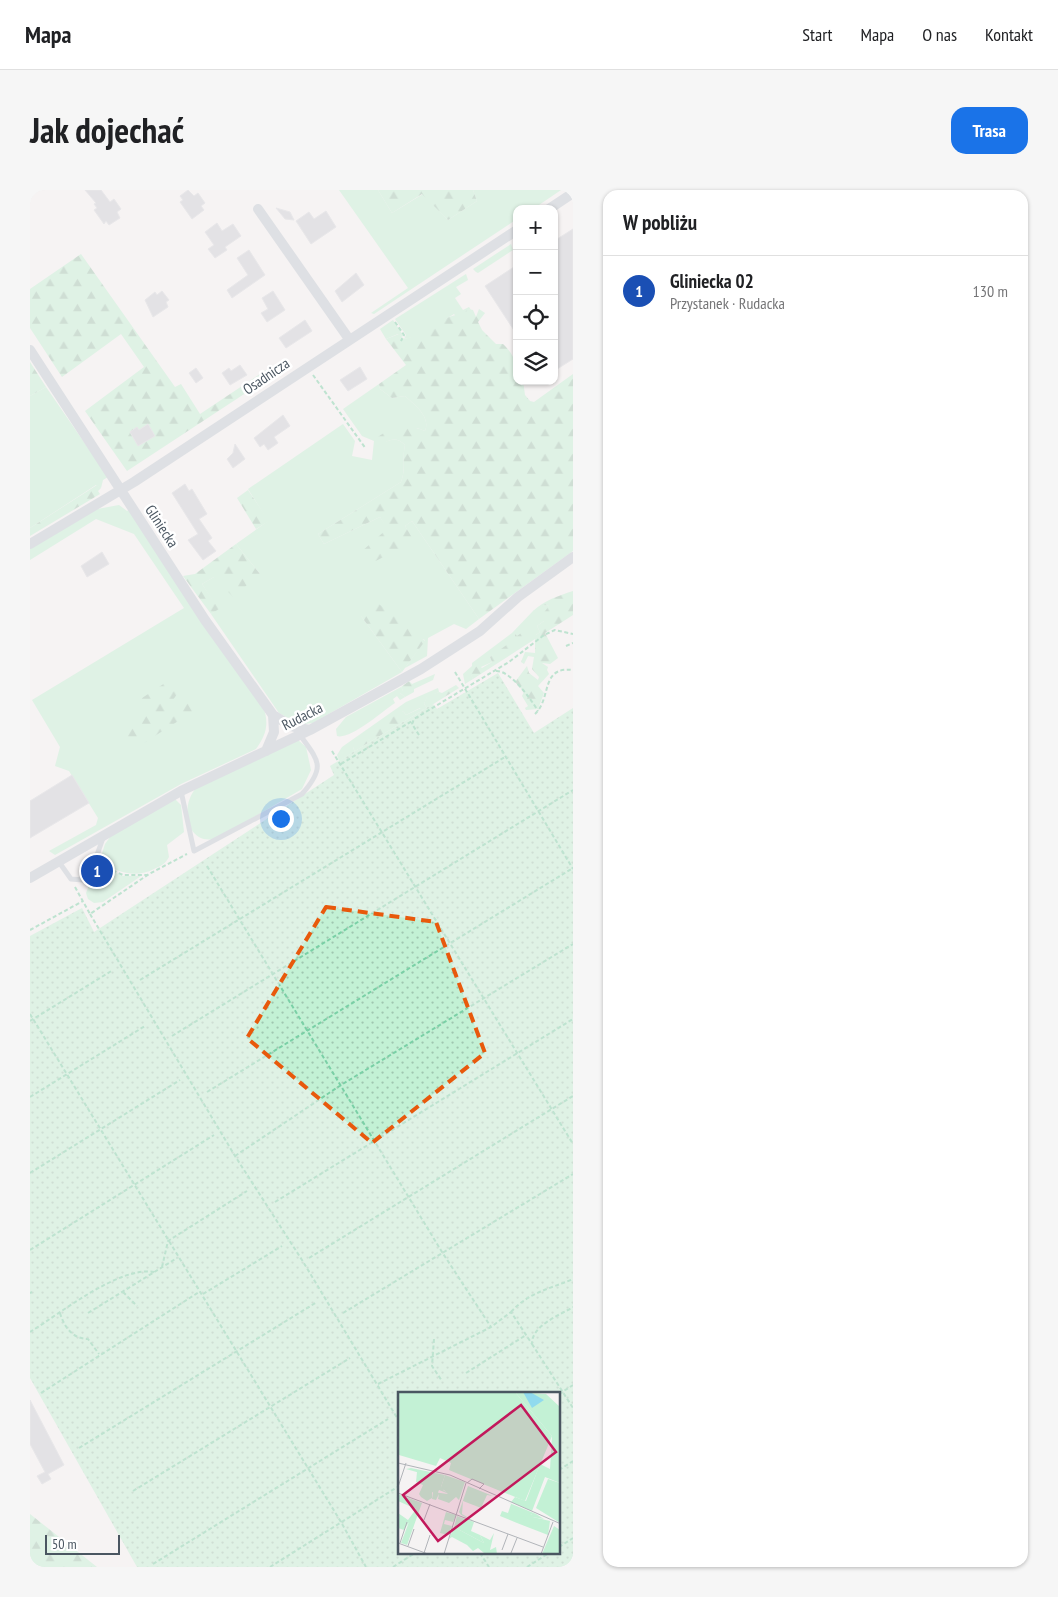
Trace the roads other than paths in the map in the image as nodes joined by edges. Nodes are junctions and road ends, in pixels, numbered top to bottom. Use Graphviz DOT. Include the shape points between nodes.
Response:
graph roads {
  1 [pos="573,194"];
  2 [pos="555,205"];
  3 [pos="258,208"];
  4 [pos="513,233"];
  5 [pos="349,339"];
  6 [pos="30,350"];
  7 [pos="121,490"];
  8 [pos="30,544"];
  9 [pos="573,557"];
  10 [pos="274,715"];
  11 [pos="310,730"];
  12 [pos="300,735"];
  13 [pos="266,750"];
  14 [pos="181,791"];
  15 [pos="108,832"];
  16 [pos="58,861"];
  17 [pos="30,878"];
  1 -- 2 [label="street"];
  3 -- 5 [label="street"];
  4 -- 5 [label="street, Osadnicza"];
  5 -- 7 [label="street, Osadnicza"];
  6 -- 7 [label="street, Gliniecka"];
  7 -- 8 [label="street, Osadnicza"];
  7 -- 10 [label="street, Gliniecka" via="205,620"];
  9 -- 11 [label="street, Rudacka" via="458,646"];
  10 -- 11 [label="street, Gliniecka" via="291,726"];
  10 -- 13 [label="street" via="274,732"];
  11 -- 12 [label="street, Rudacka"];
  12 -- 13 [label="street, Rudacka"];
  12 -- 14 [label="lane" via="318,760 314,779 302,794 194,851"];
  13 -- 14 [label="street, Rudacka"];
  14 -- 15 [label="street, Rudacka"];
  15 -- 16 [label="street, Rudacka"];
  15 -- 16 [label="lane" via="85,879 71,879"];
  16 -- 17 [label="street, Rudacka"];
}
